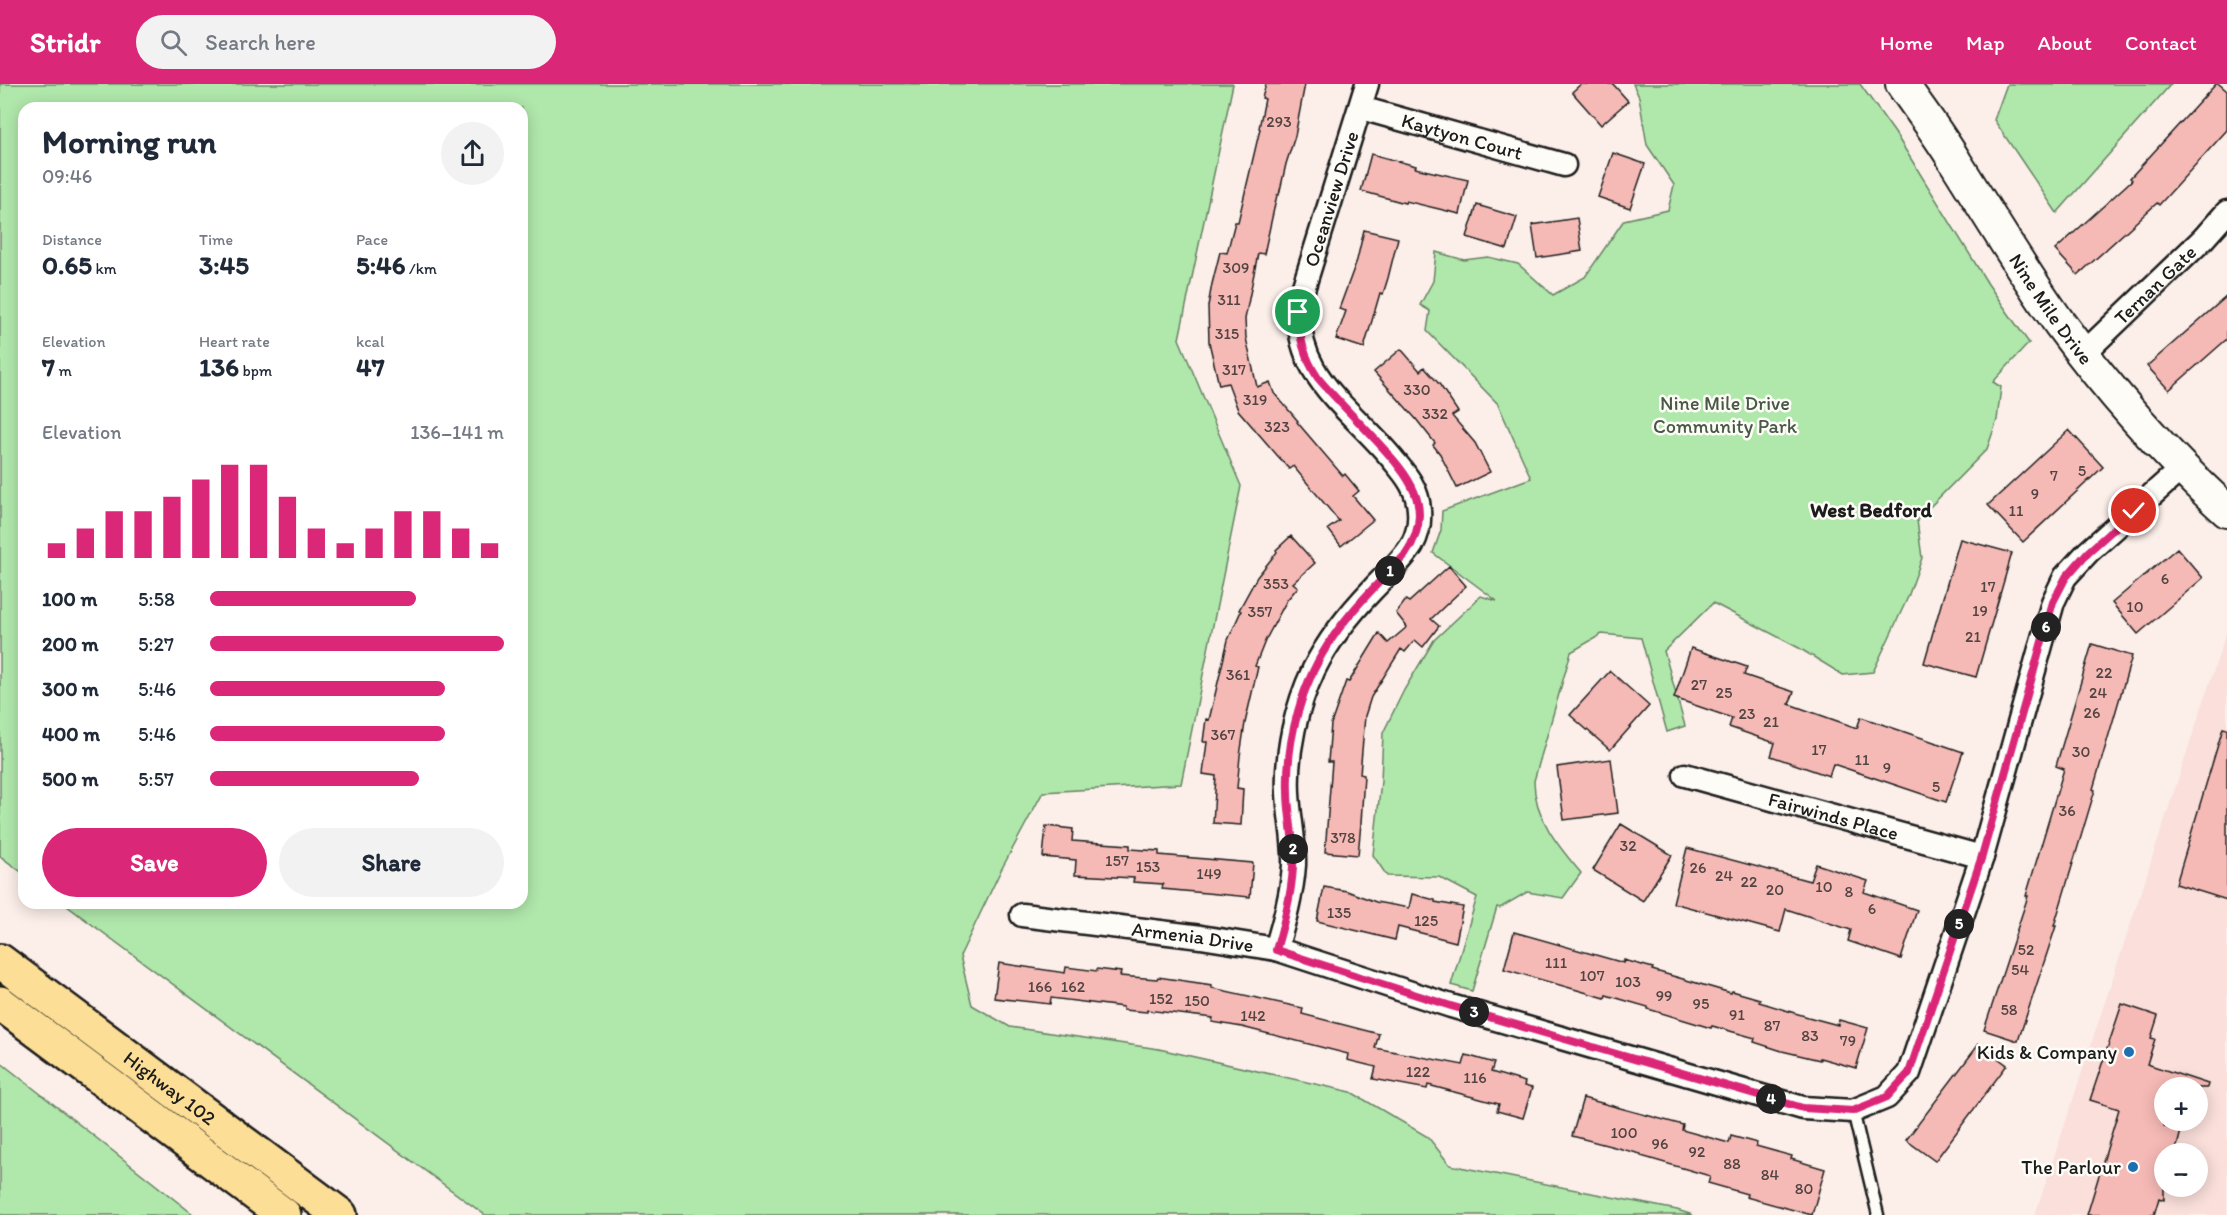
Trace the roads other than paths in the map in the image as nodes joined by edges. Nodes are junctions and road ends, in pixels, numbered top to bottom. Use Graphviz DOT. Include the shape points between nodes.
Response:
graph roads {
  1 [pos="1367,84"];
  2 [pos="1902,84"];
  3 [pos="1361,108"];
  4 [pos="1564,165"];
  5 [pos="2227,212"];
  6 [pos="2083,354"];
  7 [pos="2181,469"];
  8 [pos="2227,511"];
  9 [pos="1685,775"];
  10 [pos="1982,856"];
  11 [pos="1022,915"];
  12 [pos="1276,950"];
  13 [pos="0,961"];
  14 [pos="0,1003"];
  15 [pos="1853,1111"];
  16 [pos="284,1215"];
  17 [pos="340,1215"];
  18 [pos="1878,1215"];
  1 -- 3 [label="street, Oceanview Drive"];
  2 -- 6 [label="street, Nine Mile Drive"];
  3 -- 4 [label="street, Kaytyon Court"];
  3 -- 12 [label="street, Oceanview Drive" via="1301,296 1299,327 1305,356 1318,378 1391,456 1412,485 1417,497 1418,532 1405,555 1334,635 1300,702 1288,777 1294,864"];
  5 -- 6 [label="street, Ternan Gate"];
  6 -- 7 [label="street, Nine Mile Drive"];
  7 -- 8 [label="street, Nine Mile Drive"];
  7 -- 10 [label="street, Armenia Drive" via="2088,552 2066,577 2053,602"];
  9 -- 10 [label="street, Fairwinds Place"];
  10 -- 15 [label="street, Armenia Drive" via="1909,1073 1887,1097"];
  11 -- 12 [label="street, Armenia Drive"];
  12 -- 15 [label="street, Armenia Drive" via="1451,1006 1803,1108"];
  13 -- 17 [label="highway, Highway 102"];
  14 -- 16 [label="highway, Highway 102"];
  15 -- 18 [label="lane"];
}
